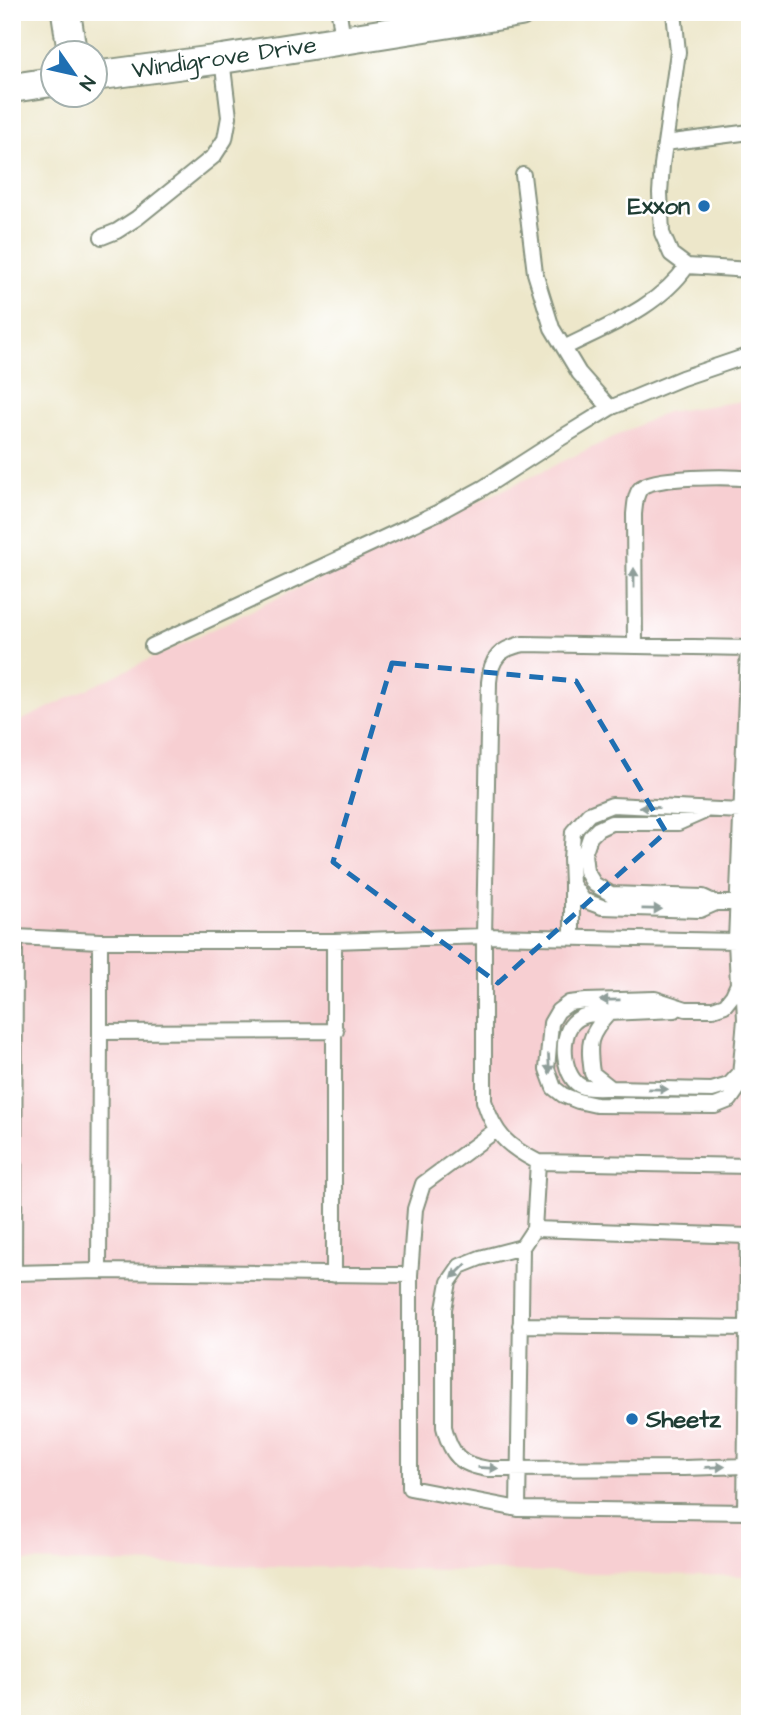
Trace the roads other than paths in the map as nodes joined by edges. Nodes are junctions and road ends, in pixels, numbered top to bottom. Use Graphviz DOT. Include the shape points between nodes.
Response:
graph roads {
  1 [pos="66,12"];
  2 [pos="520,12"];
  3 [pos="674,12"];
  4 [pos="341,26"];
  5 [pos="70,38"];
  6 [pos="222,59"];
  7 [pos="108,74"];
  8 [pos="38,84"];
  9 [pos="12,89"];
  10 [pos="750,132"];
  11 [pos="665,143"];
  12 [pos="523,175"];
  13 [pos="102,237"];
  14 [pos="687,266"];
  15 [pos="750,270"];
  16 [pos="564,348"];
  17 [pos="750,355"];
  18 [pos="610,408"];
  19 [pos="750,479"];
  20 [pos="152,646"];
  21 [pos="635,646"];
  22 [pos="749,648"];
  23 [pos="708,810"];
  24 [pos="741,811"];
  25 [pos="572,884"];
  26 [pos="716,903"];
  27 [pos="738,903"];
  28 [pos="484,936"];
  29 [pos="572,938"];
  30 [pos="100,941"];
  31 [pos="334,941"];
  32 [pos="736,941"];
  33 [pos="738,984"];
  34 [pos="687,1009"];
  35 [pos="609,1013"];
  36 [pos="335,1031"];
  37 [pos="100,1032"];
  38 [pos="740,1073"];
  39 [pos="611,1088"];
  40 [pos="496,1130"];
  41 [pos="538,1162"];
  42 [pos="750,1166"];
  43 [pos="534,1228"];
  44 [pos="522,1247"];
  45 [pos="99,1271"];
  46 [pos="334,1275"];
  47 [pos="410,1275"];
  48 [pos="520,1325"];
  49 [pos="747,1328"];
  50 [pos="746,1466"];
  51 [pos="518,1468"];
  52 [pos="518,1509"];
  53 [pos="747,1512"];
  1 -- 5 [label="street"];
  2 -- 4 [label="street, Windigrove Drive"];
  3 -- 11 [label="lane" via="678,51"];
  4 -- 6 [label="street, Windigrove Drive"];
  6 -- 7 [label="street, Windigrove Drive"];
  6 -- 13 [label="lane" via="229,117 225,139 214,156 137,218"];
  8 -- 9 [label="street"];
  10 -- 11 [label="lane"];
  11 -- 14 [label="lane" via="662,233 671,254"];
  12 -- 16 [label="lane" via="535,272 552,328"];
  14 -- 15 [label="lane"];
  14 -- 16 [label="lane" via="655,299"];
  16 -- 18 [label="lane"];
  17 -- 18 [label="lane"];
  18 -- 20 [label="lane" via="437,513"];
  21 -- 19 [label="lane, one-way" via="634,514 642,486 678,479"];
  21 -- 22 [label="lane"];
  21 -- 28 [label="lane" via="524,644 512,646 494,660 489,682"];
  22 -- 24 [label="lane"];
  23 -- 24 [label="lane"];
  23 -- 25 [label="lane, one-way" via="612,805 589,814 573,832"];
  23 -- 26 [label="lane" via="678,823 611,823 590,838 584,854 594,884 611,894 703,897"];
  24 -- 27 [label="lane"];
  25 -- 26 [label="lane, one-way" via="583,900 602,907 700,910"];
  25 -- 29 [label="lane"];
  26 -- 27 [label="lane"];
  27 -- 32 [label="lane"];
  28 -- 29 [label="lane"];
  28 -- 31 [label="lane"];
  28 -- 40 [label="lane" via="484,1101"];
  29 -- 32 [label="lane"];
  30 -- 31 [label="lane"];
  30 -- 37 [label="lane"];
  30 -- 45 [label="lane" via="15,937 14,1273"];
  31 -- 36 [label="lane"];
  32 -- 33 [label="lane"];
  33 -- 34 [label="lane" via="725,1005"];
  33 -- 38 [label="lane" via="745,1019"];
  34 -- 35 [label="lane"];
  34 -- 38 [label="lane, one-way" via="655,999 569,1003 551,1023 547,1069 554,1088 596,1105 715,1106 730,1100 739,1087"];
  35 -- 39 [label="lane" via="596,1028 589,1047 592,1073"];
  35 -- 39 [label="lane" via="586,1015 573,1022 565,1047 572,1079 582,1087"];
  36 -- 37 [label="lane"];
  36 -- 46 [label="lane"];
  37 -- 45 [label="lane"];
  39 -- 38 [label="lane, one-way" via="712,1090 729,1085"];
  40 -- 41 [label="lane" via="514,1150"];
  40 -- 47 [label="lane" via="423,1184 415,1209"];
  41 -- 42 [label="lane"];
  41 -- 43 [label="lane"];
  43 -- 44 [label="lane"];
  43 -- 49 [label="lane" via="748,1236"];
  44 -- 48 [label="lane"];
  44 -- 51 [label="lane, one-way" via="460,1266 449,1282 444,1310 448,1444 473,1467"];
  45 -- 46 [label="lane"];
  46 -- 47 [label="lane"];
  47 -- 52 [label="lane" via="410,1488"];
  48 -- 49 [label="lane"];
  48 -- 51 [label="lane"];
  49 -- 50 [label="lane"];
  51 -- 50 [label="lane, one-way"];
  50 -- 53 [label="lane"];
  51 -- 52 [label="lane"];
  52 -- 53 [label="lane"];
}
